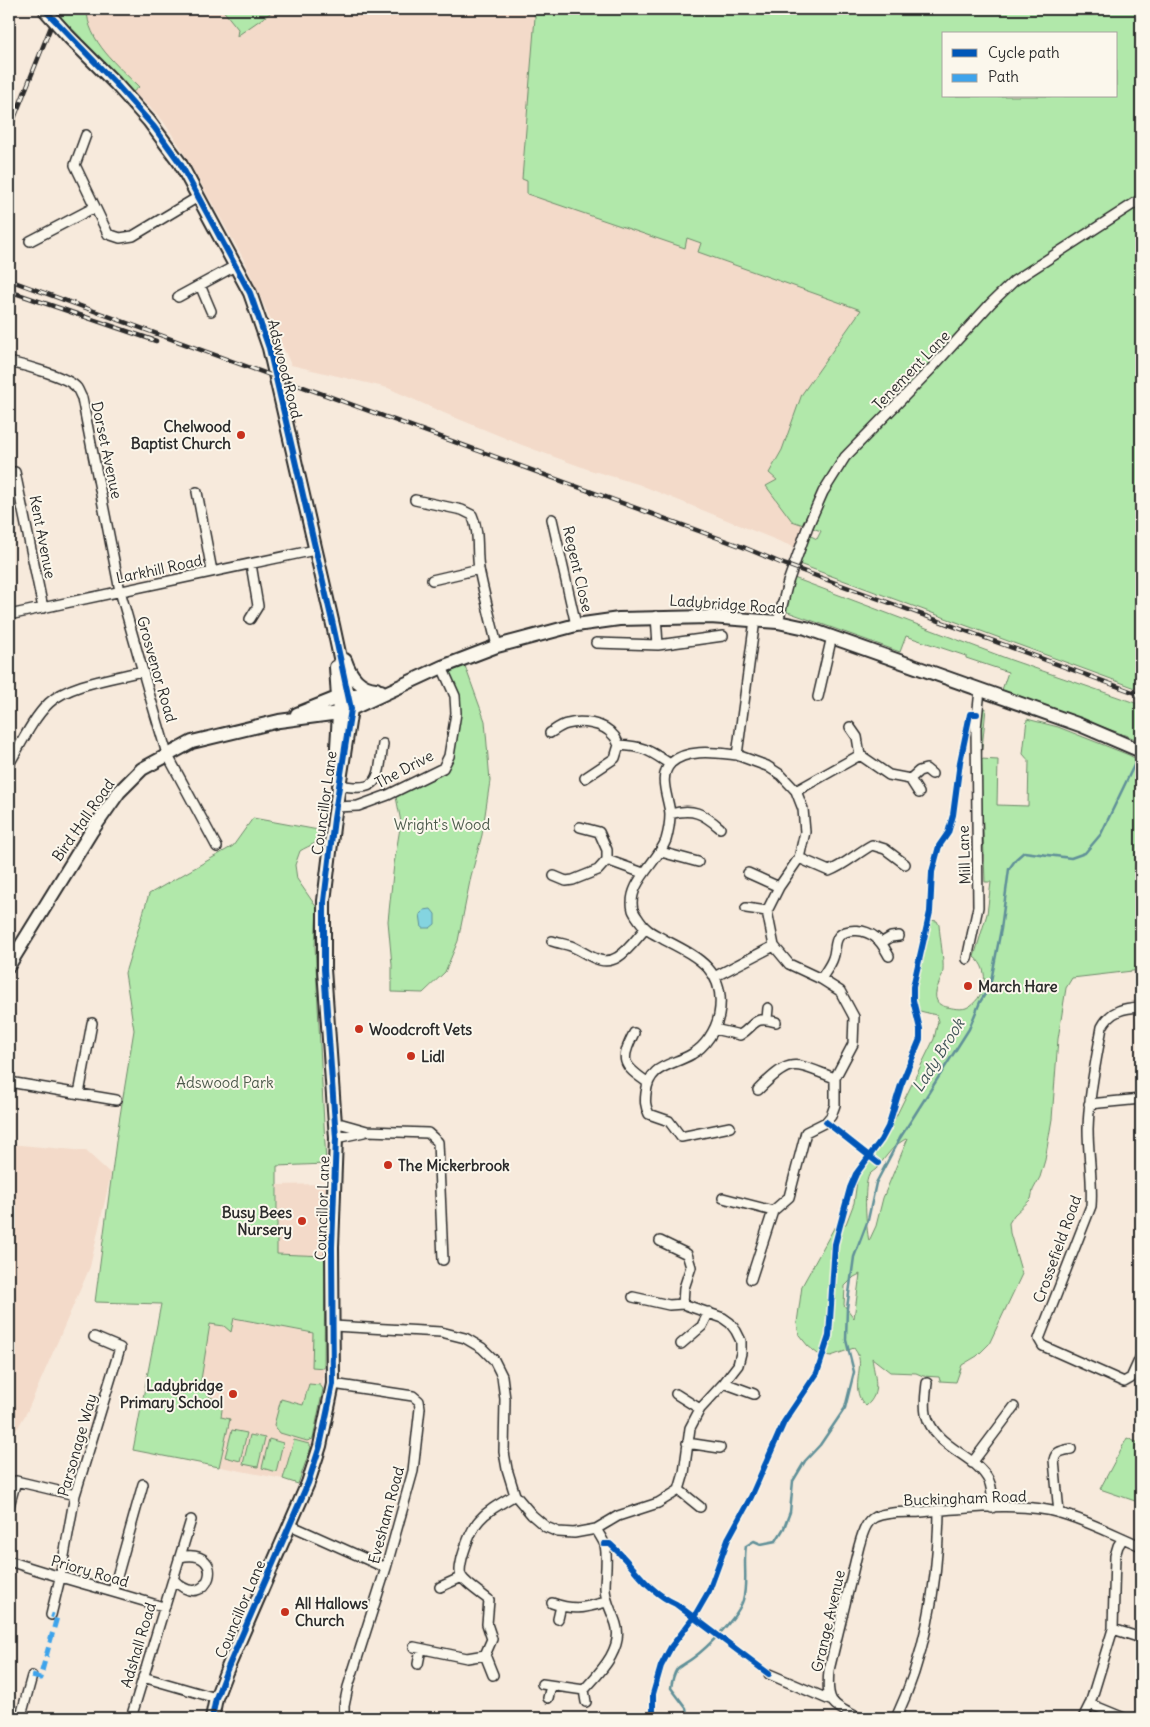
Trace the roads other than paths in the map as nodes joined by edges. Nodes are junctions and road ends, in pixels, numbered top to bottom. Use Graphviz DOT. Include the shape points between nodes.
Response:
graph roads {
  1 [pos="44,9"];
  2 [pos="86,135"];
  3 [pos="198,197"];
  4 [pos="1141,199"];
  5 [pos="94,207"];
  6 [pos="30,241"];
  7 [pos="236,266"];
  8 [pos="200,285"];
  9 [pos="178,297"];
  10 [pos="211,311"];
  11 [pos="9,362"];
  12 [pos="16,472"];
  13 [pos="196,492"];
  14 [pos="416,500"];
  15 [pos="552,519"];
  16 [pos="315,550"];
  17 [pos="250,564"];
  18 [pos="480,569"];
  19 [pos="212,571"];
  20 [pos="432,580"];
  21 [pos="120,591"];
  22 [pos="43,608"];
  23 [pos="9,615"];
  24 [pos="656,616"];
  25 [pos="250,619"];
  26 [pos="755,620"];
  27 [pos="778,622"];
  28 [pos="333,625"];
  29 [pos="576,625"];
  30 [pos="723,636"];
  31 [pos="832,636"];
  32 [pos="596,643"];
  33 [pos="658,645"];
  34 [pos="497,646"];
  35 [pos="442,667"];
  36 [pos="142,671"];
  37 [pos="391,690"];
  38 [pos="980,690"];
  39 [pos="343,697"];
  40 [pos="818,697"];
  41 [pos="345,711"];
  42 [pos="279,721"];
  43 [pos="850,727"];
  44 [pos="550,734"];
  45 [pos="383,744"];
  46 [pos="619,745"];
  47 [pos="1141,751"];
  48 [pos="167,754"];
  49 [pos="860,754"];
  50 [pos="737,755"];
  51 [pos="9,764"];
  52 [pos="670,764"];
  53 [pos="932,774"];
  54 [pos="585,778"];
  55 [pos="910,779"];
  56 [pos="339,785"];
  57 [pos="796,791"];
  58 [pos="919,794"];
  59 [pos="335,813"];
  60 [pos="670,814"];
  61 [pos="580,827"];
  62 [pos="720,828"];
  63 [pos="217,847"];
  64 [pos="661,852"];
  65 [pos="799,858"];
  66 [pos="607,860"];
  67 [pos="698,862"];
  68 [pos="905,864"];
  69 [pos="748,872"];
  70 [pos="643,873"];
  71 [pos="554,876"];
  72 [pos="779,887"];
  73 [pos="746,908"];
  74 [pos="767,911"];
  75 [pos="645,929"];
  76 [pos="899,936"];
  77 [pos="552,941"];
  78 [pos="881,943"];
  79 [pos="774,946"];
  80 [pos="889,956"];
  81 [pos="968,959"];
  82 [pos="9,966"];
  83 [pos="716,976"];
  84 [pos="822,979"];
  85 [pos="1141,1007"];
  86 [pos="768,1008"];
  87 [pos="767,1019"];
  88 [pos="776,1022"];
  89 [pos="92,1023"];
  90 [pos="714,1029"];
  91 [pos="634,1033"];
  92 [pos="835,1078"];
  93 [pos="9,1082"];
  94 [pos="647,1082"];
  95 [pos="758,1090"];
  96 [pos="78,1094"];
  97 [pos="1141,1099"];
  98 [pos="116,1100"];
  99 [pos="1089,1104"];
  100 [pos="335,1125"];
  101 [pos="730,1126"];
  102 [pos="367,1131"];
  103 [pos="336,1138"];
  104 [pos="723,1198"];
  105 [pos="773,1211"];
  106 [pos="660,1241"];
  107 [pos="442,1260"];
  108 [pos="751,1279"];
  109 [pos="633,1297"];
  110 [pos="683,1304"];
  111 [pos="709,1312"];
  112 [pos="333,1326"];
  113 [pos="94,1337"];
  114 [pos="681,1344"];
  115 [pos="1141,1356"];
  116 [pos="927,1382"];
  117 [pos="724,1383"];
  118 [pos="333,1384"];
  119 [pos="676,1394"];
  120 [pos="754,1394"];
  121 [pos="1014,1407"];
  122 [pos="700,1409"];
  123 [pos="687,1443"];
  124 [pos="720,1448"];
  125 [pos="1071,1449"];
  126 [pos="972,1463"];
  127 [pos="143,1484"];
  128 [pos="678,1490"];
  129 [pos="75,1495"];
  130 [pos="515,1495"];
  131 [pos="9,1506"];
  132 [pos="700,1508"];
  133 [pos="992,1508"];
  134 [pos="939,1511"];
  135 [pos="1059,1513"];
  136 [pos="874,1518"];
  137 [pos="191,1520"];
  138 [pos="290,1525"];
  139 [pos="596,1528"];
  140 [pos="1123,1538"];
  141 [pos="1141,1546"];
  142 [pos="180,1557"];
  143 [pos="9,1561"];
  144 [pos="386,1568"];
  145 [pos="462,1577"];
  146 [pos="60,1578"];
  147 [pos="174,1580"];
  148 [pos="440,1587"];
  149 [pos="112,1591"];
  150 [pos="606,1602"];
  151 [pos="164,1607"];
  152 [pos="51,1615"];
  153 [pos="558,1619"];
  154 [pos="1113,1629"];
  155 [pos="1141,1638"];
  156 [pos="485,1655"];
  157 [pos="418,1664"];
  158 [pos="769,1674"];
  159 [pos="493,1675"];
  160 [pos="32,1676"];
  161 [pos="143,1677"];
  162 [pos="542,1684"];
  163 [pos="551,1686"];
  164 [pos="584,1690"];
  165 [pos="216,1698"];
  166 [pos="548,1698"];
  167 [pos="830,1700"];
  168 [pos="586,1702"];
  169 [pos="1090,1704"];
  170 [pos="9,1712"];
  171 [pos="24,1717"];
  172 [pos="131,1718"];
  173 [pos="212,1718"];
  174 [pos="344,1718"];
  175 [pos="859,1718"];
  176 [pos="896,1718"];
  177 [pos="1083,1718"];
  178 [pos="1124,1718"];
  1 -- 3 [label="street, Adswood Road, bridge" via="154,127 180,163"];
  2 -- 5 [label="street" via="76,165"];
  3 -- 5 [label="street" via="133,236 120,238 108,234"];
  3 -- 7 [label="street, Adswood Road"];
  4 -- 27 [label="street, Tenement Lane" via="1014,281 845,458 823,492 808,526"];
  5 -- 6 [label="street"];
  7 -- 8 [label="street"];
  7 -- 16 [label="street, Adswood Road" via="250,293 269,348"];
  8 -- 9 [label="street"];
  8 -- 10 [label="street"];
  11 -- 21 [label="street, Dorset Avenue" via="68,381 82,398"];
  12 -- 22 [label="street, Kent Avenue"];
  13 -- 19 [label="street"];
  14 -- 18 [label="street" via="472,515 477,525"];
  15 -- 29 [label="street, Regent Close"];
  16 -- 17 [label="street, Larkhill Road"];
  16 -- 28 [label="street, Adswood Road"];
  17 -- 19 [label="street, Larkhill Road"];
  17 -- 25 [label="street" via="258,606"];
  18 -- 20 [label="street"];
  18 -- 34 [label="street"];
  19 -- 21 [label="street, Larkhill Road"];
  21 -- 22 [label="street, Larkhill Road"];
  21 -- 36 [label="street, Grosvenor Road"];
  22 -- 23 [label="street, Larkhill Road"];
  24 -- 26 [label="street, Ladybridge Road"];
  24 -- 29 [label="street, Ladybridge Road"];
  24 -- 33 [label="street"];
  26 -- 27 [label="street, Ladybridge Road"];
  26 -- 50 [label="street"];
  27 -- 31 [label="street, Ladybridge Road"];
  28 -- 37 [label="street, Adswood Road" via="348,669 356,680 372,689"];
  28 -- 39 [label="street, Adswood Road"];
  29 -- 34 [label="street, Ladybridge Road"];
  30 -- 33 [label="street"];
  31 -- 38 [label="street, Ladybridge Road"];
  31 -- 40 [label="street"];
  32 -- 33 [label="street"];
  34 -- 35 [label="street, Ladybridge Road"];
  35 -- 37 [label="street, Ladybridge Road"];
  35 -- 59 [label="street, The Drive" via="455,696 456,713 449,756 443,768 388,795"];
  36 -- 48 [label="street, Grosvenor Road"];
  36 -- 51 [label="street" via="63,692 38,717"];
  37 -- 39 [label="street, Ladybridge Road"];
  37 -- 41 [label="street, Ladybridge Road"];
  38 -- 47 [label="street, Ladybridge Road" via="1080,725"];
  38 -- 81 [label="street, Mill Lane" via="976,728 978,906"];
  39 -- 41 [label="street, Adswood Road"];
  39 -- 42 [label="street, Bird Hall Road"];
  41 -- 42 [label="street, Bird Hall Road"];
  41 -- 56 [label="street, Councillor Lane"];
  41 -- 59 [label="street, Councillor Lane"];
  42 -- 48 [label="street, Bird Hall Road" via="192,742"];
  43 -- 49 [label="street"];
  44 -- 46 [label="street" via="567,724 580,722 603,727 613,734"];
  45 -- 56 [label="street" via="375,782 357,788"];
  46 -- 52 [label="street" via="647,749"];
  46 -- 54 [label="street" via="615,758"];
  48 -- 63 [label="street, Grosvenor Road"];
  48 -- 82 [label="street, Bird Hall Road" via="142,769 119,792"];
  49 -- 55 [label="street" via="889,775"];
  49 -- 57 [label="street"];
  50 -- 52 [label="street" via="697,753"];
  50 -- 57 [label="street" via="767,766"];
  52 -- 60 [label="street" via="664,790"];
  53 -- 55 [label="street" via="926,769"];
  55 -- 58 [label="street"];
  56 -- 59 [label="street, Councillor Lane"];
  57 -- 65 [label="street" via="805,821"];
  59 -- 100 [label="street, Councillor Lane" via="324,901 324,969"];
  60 -- 62 [label="street" via="694,812 706,816"];
  60 -- 64 [label="street"];
  61 -- 66 [label="street" via="599,832 607,850"];
  64 -- 67 [label="street"];
  64 -- 70 [label="street"];
  65 -- 68 [label="street" via="829,872 872,845 885,849"];
  65 -- 72 [label="street"];
  66 -- 70 [label="street"];
  66 -- 71 [label="street" via="598,870 573,880"];
  69 -- 72 [label="street"];
  70 -- 75 [label="street" via="633,899 633,911"];
  72 -- 74 [label="street"];
  73 -- 74 [label="street"];
  74 -- 79 [label="street"];
  75 -- 77 [label="street" via="616,959 606,961 570,945"];
  75 -- 83 [label="street" via="692,955"];
  76 -- 78 [label="street"];
  78 -- 80 [label="street"];
  78 -- 84 [label="street" via="869,933 855,930 840,935 833,960"];
  79 -- 83 [label="street"];
  79 -- 84 [label="street" via="789,964"];
  83 -- 90 [label="street" via="720,994"];
  84 -- 92 [label="street" via="840,991 854,1017 853,1044"];
  85 -- 99 [label="street, Crossefield Road" via="1122,1008 1107,1017 1102,1027"];
  86 -- 87 [label="street"];
  87 -- 88 [label="street"];
  87 -- 90 [label="street" via="755,1021 740,1035"];
  89 -- 96 [label="street"];
  90 -- 94 [label="street" via="693,1054 658,1069"];
  91 -- 94 [label="street" via="625,1051 626,1063 631,1071"];
  92 -- 95 [label="street" via="793,1064 774,1074"];
  92 -- 105 [label="street" via="835,1105 831,1116 806,1132 789,1197"];
  93 -- 96 [label="street"];
  94 -- 101 [label="street" via="645,1105 649,1114 669,1121 681,1137"];
  96 -- 98 [label="street"];
  97 -- 99 [label="street"];
  99 -- 115 [label="street, Crossefield Road" via="1091,1206 1039,1339 1043,1346 1124,1382 1131,1378"];
  100 -- 102 [label="street"];
  100 -- 103 [label="street, Councillor Lane"];
  102 -- 103 [label="street"];
  102 -- 107 [label="street" via="428,1133 438,1142"];
  103 -- 112 [label="street, Councillor Lane"];
  104 -- 105 [label="street"];
  105 -- 108 [label="street"];
  106 -- 110 [label="street" via="687,1254 691,1267"];
  109 -- 110 [label="street" via="669,1305"];
  110 -- 111 [label="street"];
  111 -- 114 [label="street" via="702,1326"];
  111 -- 117 [label="street" via="730,1323 741,1341 738,1365"];
  112 -- 118 [label="street, Councillor Lane"];
  112 -- 130 [label="street" via="441,1332 466,1338 482,1348 494,1360 502,1376 504,1452"];
  113 -- 129 [label="street, Parsonage Way" via="120,1348"];
  116 -- 126 [label="street" via="929,1422 940,1438"];
  117 -- 120 [label="street"];
  117 -- 122 [label="street"];
  118 -- 138 [label="street, Councillor Lane" via="317,1459"];
  118 -- 144 [label="street, Evesham Road" via="413,1396 420,1404 413,1471"];
  119 -- 122 [label="street"];
  121 -- 126 [label="street"];
  122 -- 123 [label="street" via="690,1428"];
  123 -- 124 [label="street"];
  123 -- 128 [label="street" via="684,1473"];
  125 -- 135 [label="street" via="1060,1451 1054,1460"];
  126 -- 133 [label="street" via="988,1480"];
  127 -- 149 [label="street"];
  128 -- 132 [label="street"];
  128 -- 139 [label="street" via="658,1503 618,1516"];
  129 -- 131 [label="street" via="16,1481"];
  129 -- 146 [label="street, Parsonage Way"];
  130 -- 139 [label="street" via="532,1515 558,1532 574,1533"];
  130 -- 145 [label="street" via="475,1523 460,1568"];
  133 -- 134 [label="street, Buckingham Road"];
  133 -- 135 [label="street, Buckingham Road"];
  134 -- 136 [label="street, Buckingham Road" via="884,1514"];
  134 -- 176 [label="street" via="938,1551 928,1625 916,1669"];
  135 -- 140 [label="street, Buckingham Road"];
  136 -- 167 [label="street, Grange Avenue" via="864,1530 829,1670 827,1688"];
  137 -- 142 [label="street, Adshall Road"];
  138 -- 144 [label="street"];
  138 -- 165 [label="street, Councillor Lane"];
  139 -- 150 [label="street" via="604,1544"];
  140 -- 141 [label="street, Buckingham Road"];
  140 -- 154 [label="street" via="1115,1556"];
  142 -- 147 [label="street, Adshall Road"];
  142 -- 147 [label="street" via="190,1555 206,1562 210,1570 209,1580 202,1588 192,1590 180,1587"];
  143 -- 146 [label="street, Priory Road"];
  144 -- 174 [label="street, Evesham Road" via="348,1687"];
  145 -- 148 [label="street"];
  145 -- 156 [label="street" via="492,1598 487,1624 492,1639"];
  146 -- 149 [label="street, Priory Road"];
  146 -- 152 [label="street, Parsonage Way"];
  147 -- 151 [label="street, Adshall Road"];
  149 -- 151 [label="street, Priory Road"];
  150 -- 153 [label="street" via="582,1609 556,1604"];
  150 -- 164 [label="street" via="618,1631 614,1648 607,1663"];
  151 -- 161 [label="street, Adshall Road"];
  154 -- 155 [label="street"];
  154 -- 169 [label="street"];
  156 -- 157 [label="street" via="468,1658 418,1648"];
  156 -- 159 [label="street"];
  158 -- 167 [label="street"];
  160 -- 171 [label="street"];
  161 -- 165 [label="street"];
  161 -- 172 [label="street, Adshall Road"];
  162 -- 163 [label="street"];
  163 -- 164 [label="street"];
  163 -- 166 [label="street"];
  164 -- 168 [label="street"];
  165 -- 173 [label="street, Councillor Lane"];
  167 -- 175 [label="street"];
  169 -- 177 [label="street"];
  169 -- 178 [label="street"];
  170 -- 171 [label="street"];
}
